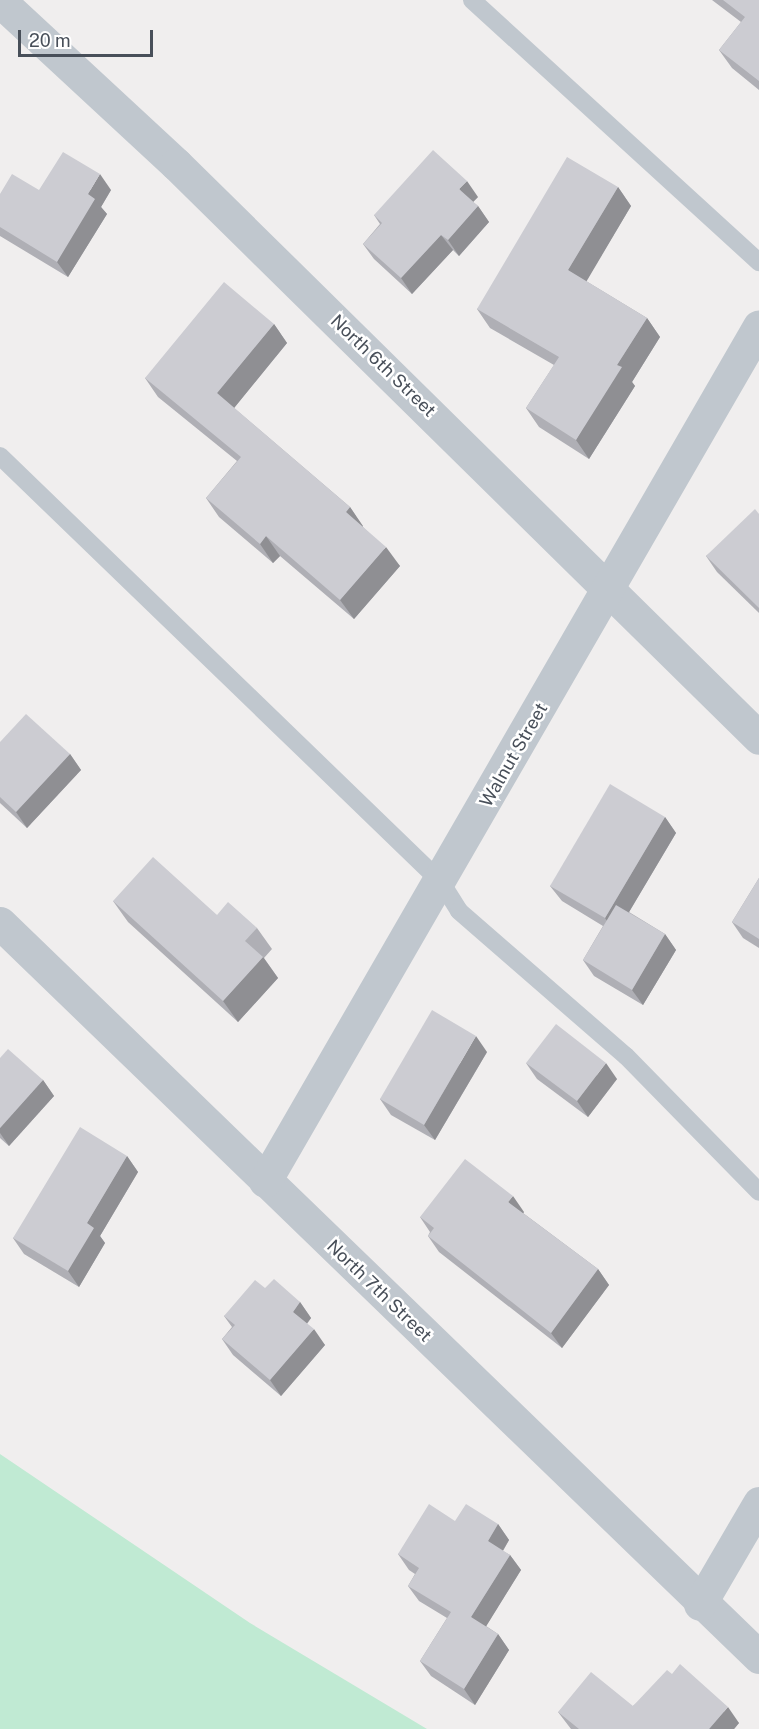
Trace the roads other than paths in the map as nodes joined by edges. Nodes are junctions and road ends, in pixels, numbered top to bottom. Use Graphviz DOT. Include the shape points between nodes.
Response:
graph roads {
  1 [pos="472,0"];
  2 [pos="0,1"];
  3 [pos="759,262"];
  4 [pos="759,326"];
  5 [pos="0,456"];
  6 [pos="610,590"];
  7 [pos="759,738"];
  8 [pos="441,882"];
  9 [pos="0,923"];
  10 [pos="265,1181"];
  11 [pos="759,1192"];
  12 [pos="759,1503"];
  13 [pos="700,1604"];
  14 [pos="759,1657"];
  1 -- 3 [label="lane"];
  2 -- 6 [label="street, North 6th Street" via="194,181"];
  4 -- 6 [label="street, Walnut Street"];
  5 -- 8 [label="lane"];
  6 -- 7 [label="street, North 6th Street"];
  6 -- 8 [label="street, Walnut Street"];
  8 -- 10 [label="street, Walnut Street"];
  8 -- 11 [label="lane" via="459,911 626,1056"];
  9 -- 10 [label="street, North 7th Street"];
  10 -- 13 [label="street, North 7th Street"];
  12 -- 13 [label="street"];
  13 -- 14 [label="street, North 7th Street"];
}
